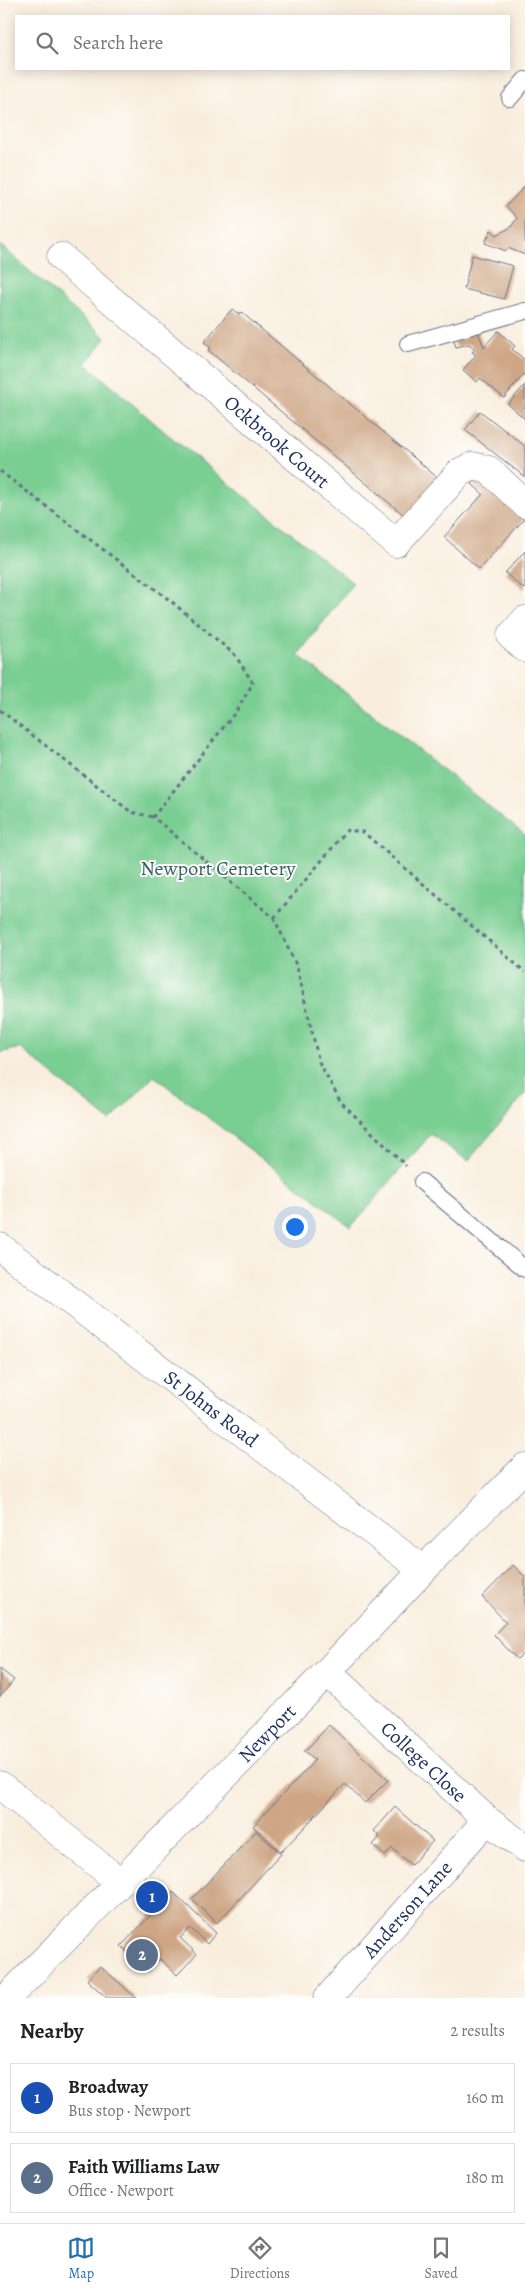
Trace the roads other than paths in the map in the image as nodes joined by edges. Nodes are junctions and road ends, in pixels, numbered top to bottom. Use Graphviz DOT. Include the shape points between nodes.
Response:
graph roads {
  1 [pos="525,80"];
  2 [pos="510,98"];
  3 [pos="61,257"];
  4 [pos="525,311"];
  5 [pos="408,344"];
  6 [pos="525,504"];
  7 [pos="525,620"];
  8 [pos="525,648"];
  9 [pos="422,1182"];
  10 [pos="0,1247"];
  11 [pos="525,1269"];
  12 [pos="524,1471"];
  13 [pos="423,1570"];
  14 [pos="327,1672"];
  15 [pos="0,1785"];
  16 [pos="487,1820"];
  17 [pos="525,1848"];
  18 [pos="120,1882"];
  19 [pos="7,1998"];
  20 [pos="328,1998"];
  1 -- 2 [label="lane"];
  3 -- 6 [label="street, Ockbrook Court" via="396,543 460,472 473,466 489,470"];
  4 -- 5 [label="lane"];
  7 -- 8 [label="street" via="511,636"];
  9 -- 11 [label="lane"];
  10 -- 13 [label="street, St Johns Road"];
  12 -- 13 [label="street, Newport"];
  13 -- 14 [label="street, Newport"];
  14 -- 16 [label="street, College Close"];
  14 -- 18 [label="street, Newport"];
  15 -- 18 [label="street"];
  16 -- 17 [label="street, College Close"];
  16 -- 20 [label="street, Anderson Lane"];
  18 -- 19 [label="street, Newport"];
}
